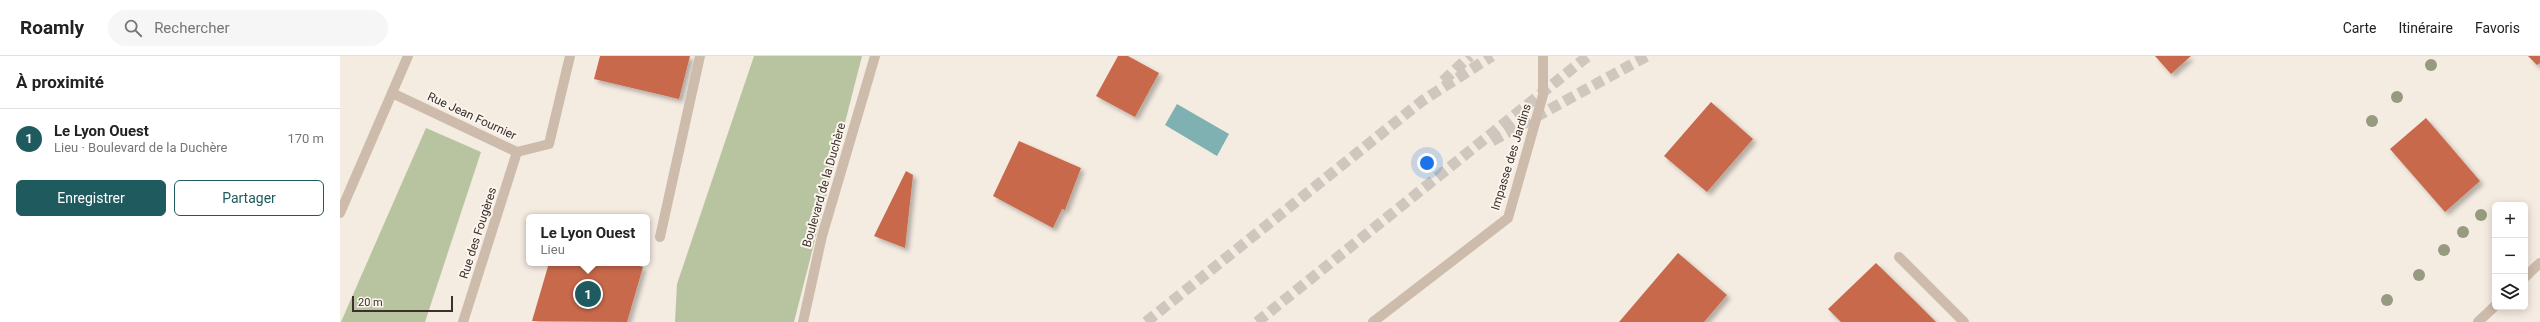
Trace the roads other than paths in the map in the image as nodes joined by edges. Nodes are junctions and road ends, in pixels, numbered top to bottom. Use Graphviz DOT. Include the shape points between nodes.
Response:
graph roads {
  1 [pos="408,56"];
  2 [pos="570,56"];
  3 [pos="700,56"];
  4 [pos="875,56"];
  5 [pos="1543,56"];
  6 [pos="392,94"];
  7 [pos="517,152"];
  8 [pos="340,213"];
  9 [pos="660,237"];
  10 [pos="1899,257"];
  11 [pos="2540,263"];
  12 [pos="2528,274"];
  13 [pos="2492,309"];
  14 [pos="462,322"];
  15 [pos="803,322"];
  16 [pos="1373,322"];
  17 [pos="1964,322"];
  18 [pos="2478,322"];
  1 -- 6 [label="street"];
  2 -- 7 [label="street, Rue Jean Fournier" via="549,144"];
  3 -- 9 [label="street"];
  4 -- 15 [label="street, Boulevard de la Duchère" via="822,236"];
  5 -- 16 [label="street, Impasse des Jardins" via="1543,95 1508,218"];
  6 -- 7 [label="street, Rue Jean Fournier"];
  6 -- 8 [label="street"];
  7 -- 14 [label="street, Rue des Fougères"];
  10 -- 17 [label="street"];
  11 -- 12 [label="street"];
  13 -- 18 [label="street"];
}
